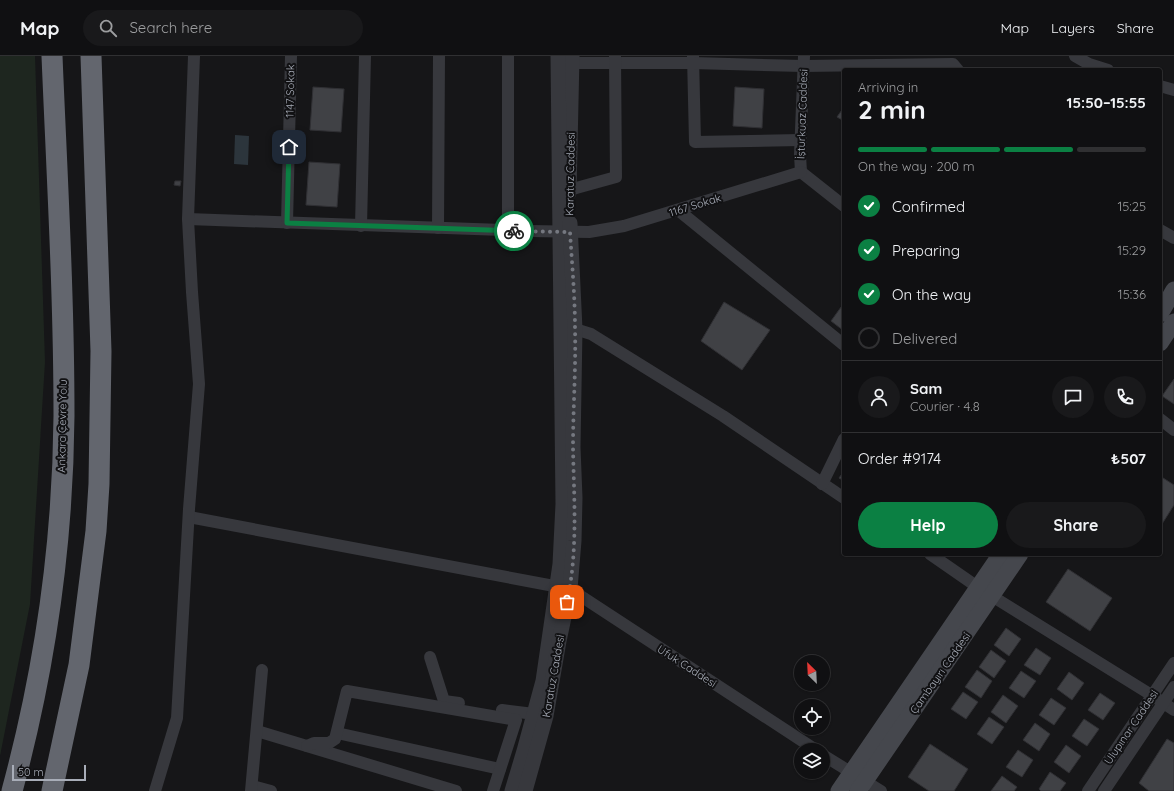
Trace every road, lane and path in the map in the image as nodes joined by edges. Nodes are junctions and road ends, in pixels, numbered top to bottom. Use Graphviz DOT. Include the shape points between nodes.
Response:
graph roads {
  1 [pos="52,56"];
  2 [pos="91,56"];
  3 [pos="194,56"];
  4 [pos="291,56"];
  5 [pos="365,56"];
  6 [pos="439,56"];
  7 [pos="508,56"];
  8 [pos="558,56"];
  9 [pos="1075,56"];
  10 [pos="572,59"];
  11 [pos="615,60"];
  12 [pos="693,60"];
  13 [pos="804,61"];
  14 [pos="955,63"];
  15 [pos="1086,67"];
  16 [pos="1162,87"];
  17 [pos="1174,90"];
  18 [pos="800,140"];
  19 [pos="801,172"];
  20 [pos="569,190"];
  21 [pos="842,204"];
  22 [pos="678,210"];
  23 [pos="188,219"];
  24 [pos="287,223"];
  25 [pos="361,226"];
  26 [pos="438,228"];
  27 [pos="508,231"];
  28 [pos="1162,231"];
  29 [pos="565,232"];
  30 [pos="1174,238"];
  31 [pos="1174,290"];
  32 [pos="1162,311"];
  33 [pos="1174,322"];
  34 [pos="575,328"];
  35 [pos="1162,340"];
  36 [pos="842,343"];
  37 [pos="1162,421"];
  38 [pos="1174,430"];
  39 [pos="842,443"];
  40 [pos="822,484"];
  41 [pos="842,497"];
  42 [pos="189,517"];
  43 [pos="933,556"];
  44 [pos="1000,556"];
  45 [pos="1018,556"];
  46 [pos="563,588"];
  47 [pos="986,592"];
  48 [pos="430,657"];
  49 [pos="1174,663"];
  50 [pos="262,670"];
  51 [pos="1174,687"];
  52 [pos="1153,696"];
  53 [pos="1164,703"];
  54 [pos="1174,710"];
  55 [pos="541,715"];
  56 [pos="257,731"];
  57 [pos="337,733"];
  58 [pos="805,743"];
  59 [pos="307,746"];
  60 [pos="830,760"];
  61 [pos="500,769"];
  62 [pos="858,782"];
  63 [pos="252,788"];
  64 [pos="12,791"];
  65 [pos="52,791"];
  66 [pos="155,791"];
  67 [pos="271,791"];
  68 [pos="456,791"];
  69 [pos="493,791"];
  70 [pos="512,791"];
  71 [pos="525,791"];
  72 [pos="840,791"];
  73 [pos="882,791"];
  74 [pos="1088,791"];
  75 [pos="1104,791"];
  1 -- 64 [label="highway, Ankara Çevre Yolu" via="63,350 64,418 61,482 52,593 42,658"];
  2 -- 65 [label="highway" via="101,351 99,484 96,531 79,665"];
  3 -- 23 [label="street"];
  4 -- 24 [label="street, 1147 Sokak"];
  5 -- 25 [label="street"];
  6 -- 26 [label="street"];
  7 -- 27 [label="street"];
  8 -- 29 [label="street, Karatuz Caddesi"];
  9 -- 15 [label="street"];
  10 -- 11 [label="street"];
  10 -- 20 [label="street, Karatuz Caddesi"];
  11 -- 12 [label="street"];
  11 -- 20 [label="street" via="616,177"];
  12 -- 13 [label="street"];
  12 -- 18 [label="street" via="695,142"];
  13 -- 14 [label="street"];
  13 -- 18 [label="street, İşturkuaz Caddesi"];
  16 -- 17 [label="street"];
  18 -- 19 [label="street, İşturkuaz Caddesi"];
  19 -- 21 [label="street"];
  19 -- 22 [label="street, 1167 Sokak"];
  20 -- 29 [label="street, Karatuz Caddesi"];
  22 -- 29 [label="street, 1167 Sokak" via="624,226 589,232"];
  22 -- 36 [label="street"];
  23 -- 24 [label="street, 1167 Sokak"];
  23 -- 42 [label="street" via="199,384"];
  24 -- 25 [label="street, 1167 Sokak"];
  25 -- 26 [label="street, 1167 Sokak"];
  26 -- 27 [label="street, 1167 Sokak"];
  27 -- 29 [label="street, 1167 Sokak"];
  28 -- 30 [label="street"];
  29 -- 34 [label="street, Karatuz Caddesi"];
  29 -- 46 [label="street" via="563,504 560,564"];
  31 -- 32 [label="main road"];
  33 -- 35 [label="main road"];
  34 -- 40 [label="street" via="591,334 723,416"];
  34 -- 46 [label="street, Karatuz Caddesi" via="574,526"];
  37 -- 38 [label="street"];
  39 -- 40 [label="street"];
  40 -- 41 [label="street"];
  42 -- 46 [label="street"];
  42 -- 66 [label="street" via="177,718"];
  43 -- 47 [label="street"];
  44 -- 47 [label="main road, Çambayırı Caddesi"];
  45 -- 47 [label="main road, Çambayırı Caddesi"];
  46 -- 55 [label="street, Karatuz Caddesi" via="559,641"];
  46 -- 58 [label="street, Ufuk Caddesi"];
  47 -- 52 [label="street"];
  47 -- 62 [label="main road, Çambayırı Caddesi"];
  48 -- 55 [label="street" via="444,701"];
  49 -- 52 [label="street, Ulupınar Caddesi"];
  50 -- 56 [label="street"];
  51 -- 53 [label="street, Ulupınar Caddesi"];
  52 -- 53 [label="street"];
  52 -- 74 [label="street, Ulupınar Caddesi"];
  53 -- 54 [label="street"];
  53 -- 75 [label="street, Ulupınar Caddesi"];
  55 -- 70 [label="street"];
  55 -- 71 [label="street, Karatuz Caddesi"];
  56 -- 59 [label="street"];
  56 -- 63 [label="street"];
  57 -- 59 [label="street" via="331,742"];
  57 -- 61 [label="street"];
  57 -- 61 [label="street" via="347,691 516,720"];
  59 -- 68 [label="street"];
  60 -- 62 [label="street"];
  61 -- 69 [label="street"];
  62 -- 72 [label="main road, Çambayırı Caddesi"];
  62 -- 73 [label="street"];
  63 -- 67 [label="street"];
}
